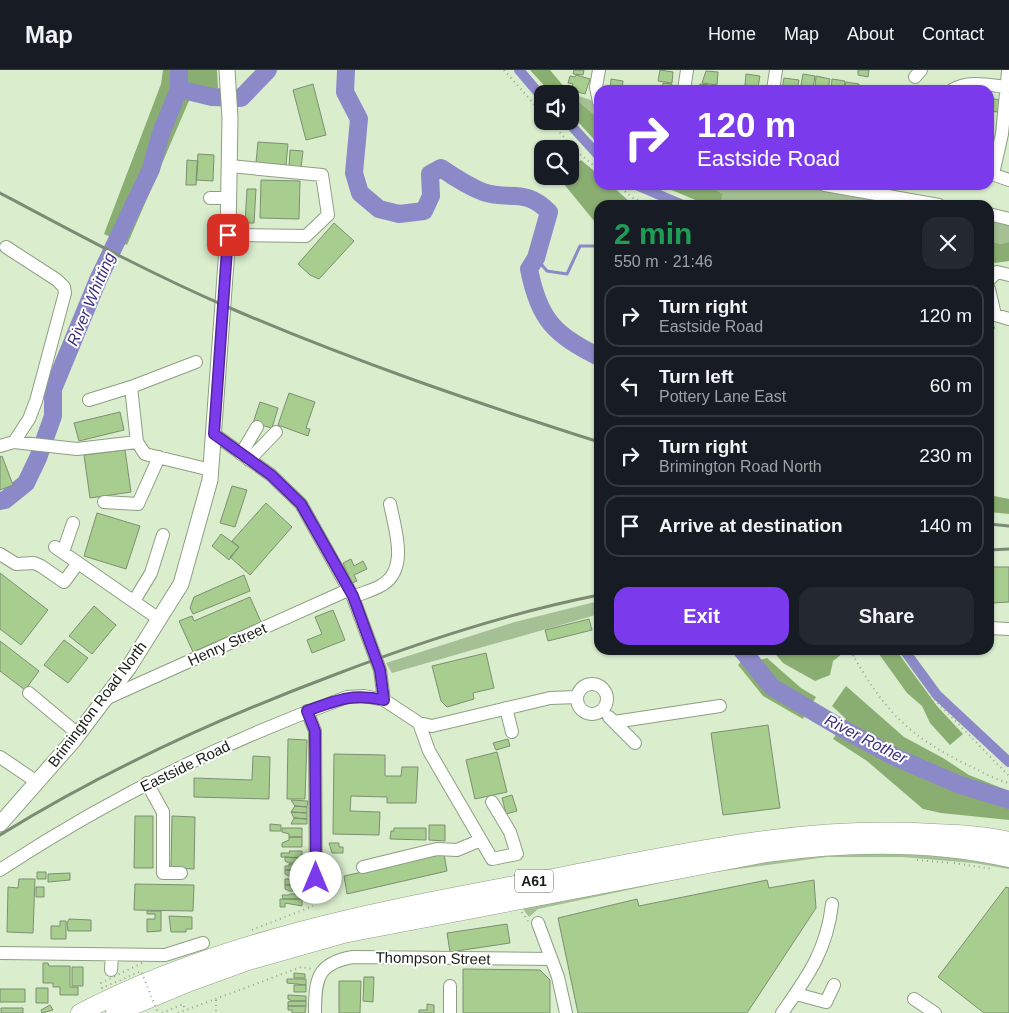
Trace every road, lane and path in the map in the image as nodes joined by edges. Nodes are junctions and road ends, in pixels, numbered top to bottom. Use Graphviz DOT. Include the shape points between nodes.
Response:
graph roads {
  1 [pos="227,70"];
  2 [pos="504,70"];
  3 [pos="599,70"];
  4 [pos="687,70"];
  5 [pos="776,70"];
  6 [pos="1008,72"];
  7 [pos="596,85"];
  8 [pos="685,85"];
  9 [pos="774,85"];
  10 [pos="969,85"];
  11 [pos="988,85"];
  12 [pos="994,86"];
  13 [pos="1007,87"];
  14 [pos="534,104"];
  15 [pos="558,130"];
  16 [pos="994,162"];
  17 [pos="230,166"];
  18 [pos="594,166"];
  19 [pos="994,174"];
  20 [pos="1009,180"];
  21 [pos="623,190"];
  22 [pos="854,190"];
  23 [pos="210,198"];
  24 [pos="229,198"];
  25 [pos="638,200"];
  26 [pos="911,200"];
  27 [pos="994,215"];
  28 [pos="1009,219"];
  29 [pos="228,235"];
  30 [pos="6,247"];
  31 [pos="994,275"];
  32 [pos="1009,275"];
  33 [pos="994,315"];
  34 [pos="1009,319"];
  35 [pos="994,328"];
  36 [pos="997,329"];
  37 [pos="196,362"];
  38 [pos="131,387"];
  39 [pos="89,400"];
  40 [pos="257,427"];
  41 [pos="276,432"];
  42 [pos="214,434"];
  43 [pos="14,442"];
  44 [pos="137,442"];
  45 [pos="0,446"];
  46 [pos="159,457"];
  47 [pos="245,457"];
  48 [pos="211,470"];
  49 [pos="104,502"];
  50 [pos="390,504"];
  51 [pos="73,522"];
  52 [pos="163,535"];
  53 [pos="0,554"];
  54 [pos="78,563"];
  55 [pos="351,593"];
  56 [pos="134,601"];
  57 [pos="159,619"];
  58 [pos="994,628"];
  59 [pos="1009,629"];
  60 [pos="903,655"];
  61 [pos="853,656"];
  62 [pos="29,693"];
  63 [pos="577,697"];
  64 [pos="105,699"];
  65 [pos="384,700"];
  66 [pos="720,706"];
  67 [pos="506,708"];
  68 [pos="602,710"];
  69 [pos="307,711"];
  70 [pos="614,722"];
  71 [pos="419,723"];
  72 [pos="512,732"];
  73 [pos="78,734"];
  74 [pos="635,743"];
  75 [pos="0,757"];
  76 [pos="1009,776"];
  77 [pos="37,782"];
  78 [pos="1009,782"];
  79 [pos="147,783"];
  80 [pos="492,802"];
  81 [pos="0,824"];
  82 [pos="481,840"];
  83 [pos="1009,841"];
  84 [pos="911,859"];
  85 [pos="1004,864"];
  86 [pos="363,867"];
  87 [pos="0,870"];
  88 [pos="181,873"];
  89 [pos="316,896"];
  90 [pos="832,904"];
  91 [pos="538,923"];
  92 [pos="251,930"];
  93 [pos="203,943"];
  94 [pos="0,953"];
  95 [pos="112,955"];
  96 [pos="552,959"];
  97 [pos="142,963"];
  98 [pos="111,970"];
  99 [pos="320,973"];
  100 [pos="834,985"];
  101 [pos="450,986"];
  102 [pos="796,994"];
  103 [pos="914,999"];
  104 [pos="216,1000"];
  105 [pos="185,1010"];
  106 [pos="80,1013"];
  107 [pos="115,1013"];
  108 [pos="158,1013"];
  109 [pos="162,1013"];
  110 [pos="178,1013"];
  111 [pos="216,1013"];
  112 [pos="315,1013"];
  113 [pos="450,1013"];
  114 [pos="566,1013"];
  115 [pos="782,1013"];
  116 [pos="935,1013"];
  1 -- 17 [label="main road, Brimington Road North"];
  2 -- 14 [label="path"];
  3 -- 7 [label="street"];
  4 -- 8 [label="street"];
  5 -- 9 [label="street"];
  6 -- 13 [label="street"];
  10 -- 11 [label="street"];
  12 -- 13 [label="street"];
  13 -- 16 [label="street" via="1002,134"];
  15 -- 18 [label="path"];
  17 -- 24 [label="main road, Brimington Road North"];
  17 -- 29 [label="street" via="322,175 328,215 306,236"];
  19 -- 20 [label="street"];
  21 -- 25 [label="path"];
  22 -- 26 [label="street"];
  23 -- 24 [label="street"];
  24 -- 29 [label="main road, Brimington Road North"];
  27 -- 28 [label="street"];
  29 -- 42 [label="main road, Brimington Road North"];
  30 -- 43 [label="street" via="57,280 65,293 36,402"];
  31 -- 32 [label="street" via="997,272"];
  33 -- 34 [label="street"];
  35 -- 36 [label="path"];
  37 -- 38 [label="street"];
  38 -- 39 [label="street"];
  38 -- 44 [label="street"];
  40 -- 47 [label="street"];
  41 -- 47 [label="street"];
  42 -- 47 [label="street"];
  42 -- 48 [label="main road, Brimington Road North"];
  43 -- 44 [label="street" via="77,449"];
  43 -- 45 [label="street"];
  44 -- 46 [label="street" via="145,454"];
  46 -- 48 [label="street"];
  46 -- 49 [label="street" via="138,504"];
  47 -- 55 [label="street" via="271,475 301,504"];
  48 -- 57 [label="main road, Brimington Road North" via="181,584"];
  50 -- 55 [label="street, Henry Street" via="398,556 395,574 383,585"];
  51 -- 54 [label="street" via="59,549"];
  52 -- 56 [label="street" via="151,573"];
  53 -- 54 [label="street" via="16,564 41,566 64,582"];
  54 -- 56 [label="street"];
  55 -- 64 [label="street, Henry Street"];
  55 -- 65 [label="street" via="380,670"];
  56 -- 57 [label="street"];
  57 -- 64 [label="main road, Brimington Road North"];
  58 -- 59 [label="street"];
  60 -- 76 [label="path" via="933,698"];
  61 -- 78 [label="path" via="869,684 895,717 923,741"];
  62 -- 73 [label="street"];
  63 -- 67 [label="street" via="550,698"];
  63 -- 68 [label="street" via="580,708 586,713"];
  63 -- 68 [label="street" via="586,685 601,687 606,696"];
  64 -- 73 [label="main road, Brimington Road North"];
  65 -- 69 [label="street, Eastside Road" via="347,697"];
  65 -- 71 [label="street"];
  66 -- 70 [label="street"];
  67 -- 71 [label="street" via="432,726"];
  67 -- 72 [label="street"];
  68 -- 70 [label="street"];
  69 -- 79 [label="street, Eastside Road"];
  69 -- 89 [label="street" via="315,731"];
  70 -- 74 [label="street"];
  71 -- 82 [label="street" via="430,751"];
  73 -- 77 [label="main road, Brimington Road North"];
  75 -- 77 [label="street"];
  77 -- 81 [label="main road, Brimington Road North"];
  79 -- 87 [label="street, Eastside Road"];
  79 -- 88 [label="street" via="163,812 163,873"];
  80 -- 82 [label="street" via="510,832 517,854 492,859"];
  82 -- 86 [label="street" via="457,850 437,850"];
  83 -- 106 [label="highway, A61" via="872,830 754,840 695,850 314,926 185,968"];
  84 -- 85 [label="path"];
  85 -- 107 [label="highway, A61" via="935,847 889,844 816,846 766,853 343,934 248,961"];
  89 -- 92 [label="path" via="314,906"];
  90 -- 102 [label="street" via="830,928 823,949"];
  91 -- 96 [label="street"];
  93 -- 95 [label="street" via="164,955"];
  94 -- 95 [label="street"];
  95 -- 98 [label="street"];
  96 -- 99 [label="street, Thompson Street" via="354,956 326,965"];
  96 -- 114 [label="street"];
  97 -- 108 [label="path, bridge" via="101,983 102,988 140,971"];
  99 -- 104 [label="path" via="312,968 301,968"];
  99 -- 112 [label="street" via="315,991"];
  100 -- 102 [label="street" via="826,1002"];
  101 -- 113 [label="street"];
  102 -- 115 [label="street"];
  103 -- 116 [label="street"];
  104 -- 105 [label="path"];
  104 -- 111 [label="path"];
  105 -- 109 [label="path" via="184,1004"];
  105 -- 110 [label="path"];
}
